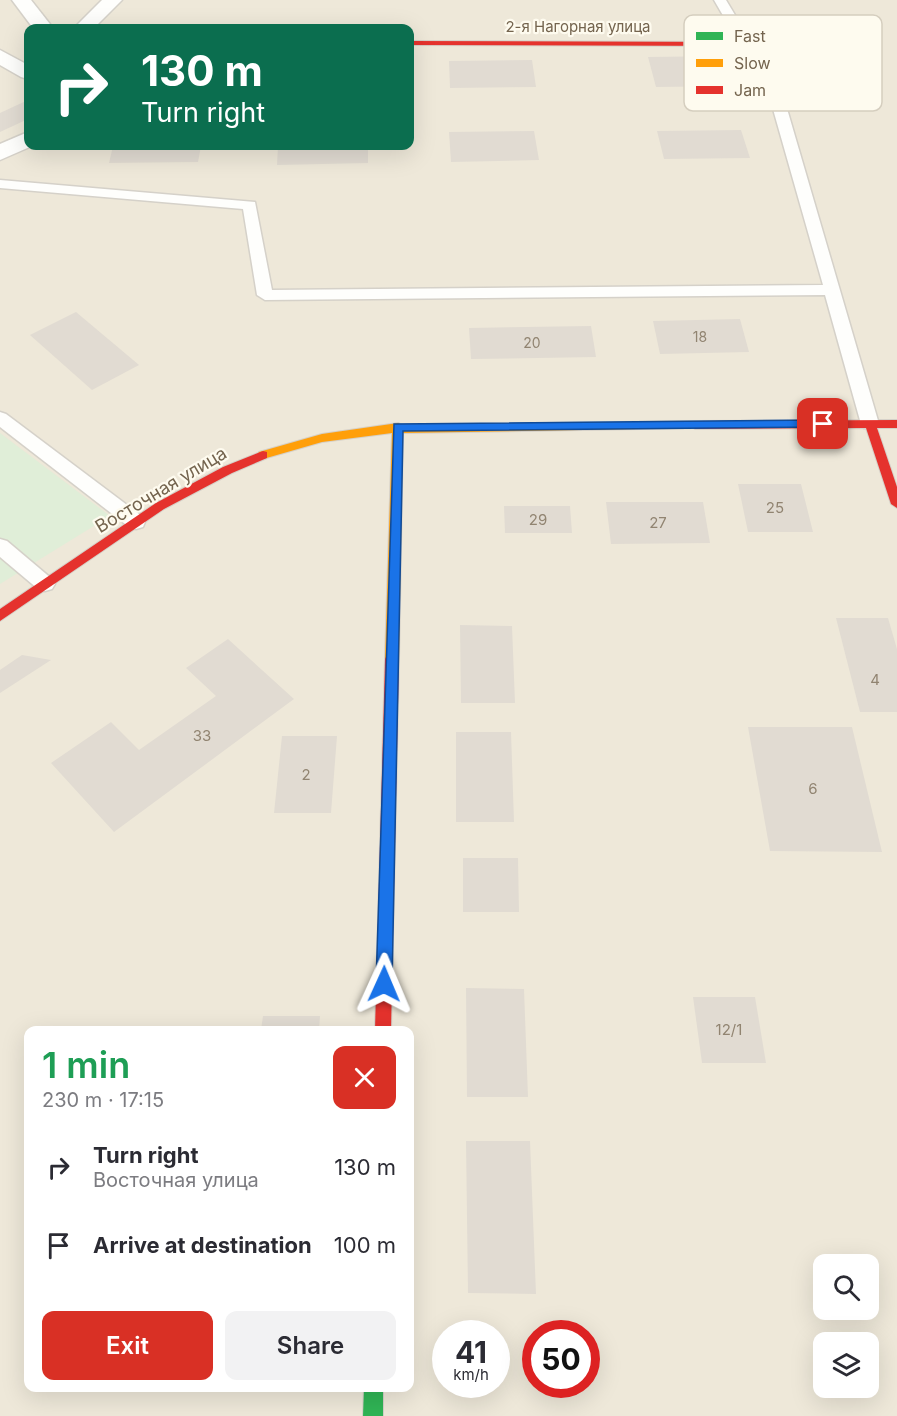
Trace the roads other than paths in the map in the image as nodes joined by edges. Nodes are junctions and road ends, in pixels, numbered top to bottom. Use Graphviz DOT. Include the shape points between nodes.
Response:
graph roads {
  1 [pos="21,0"];
  2 [pos="113,0"];
  3 [pos="720,0"];
  4 [pos="729,15"];
  5 [pos="40,24"];
  6 [pos="87,24"];
  7 [pos="414,43"];
  8 [pos="684,44"];
  9 [pos="0,56"];
  10 [pos="24,71"];
  11 [pos="781,111"];
  12 [pos="24,141"];
  13 [pos="0,153"];
  14 [pos="0,184"];
  15 [pos="832,290"];
  16 [pos="0,418"];
  17 [pos="870,424"];
  18 [pos="897,424"];
  19 [pos="398,427"];
  20 [pos="897,504"];
  21 [pos="136,522"];
  22 [pos="0,546"];
  23 [pos="45,584"];
  24 [pos="0,616"];
  25 [pos="383,1026"];
  26 [pos="374,1392"];
  27 [pos="373,1416"];
  1 -- 5 [label="street"];
  2 -- 6 [label="street"];
  3 -- 4 [label="lane"];
  7 -- 8 [label="main road, 2-я Нагорная улица"];
  9 -- 10 [label="street"];
  11 -- 15 [label="lane"];
  12 -- 13 [label="street"];
  14 -- 15 [label="lane" via="250,205 265,295"];
  15 -- 17 [label="lane"];
  16 -- 21 [label="lane"];
  17 -- 18 [label="main road, Восточная улица"];
  17 -- 19 [label="main road, Восточная улица"];
  17 -- 20 [label="main road"];
  19 -- 21 [label="main road, Восточная улица" via="333,437 226,469"];
  19 -- 25 [label="main road"];
  21 -- 23 [label="main road, Восточная улица"];
  22 -- 23 [label="lane"];
  23 -- 24 [label="main road, Восточная улица"];
  26 -- 27 [label="main road"];
}
